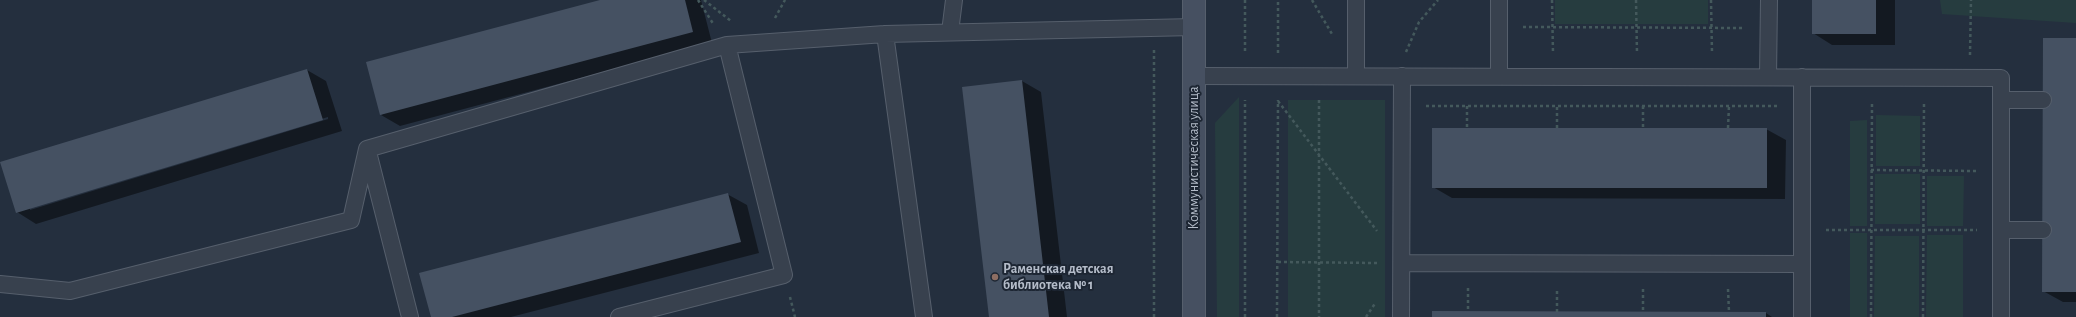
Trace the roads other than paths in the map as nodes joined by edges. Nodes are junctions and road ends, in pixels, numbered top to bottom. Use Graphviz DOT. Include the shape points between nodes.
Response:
graph roads {
  1 [pos="954,0"];
  2 [pos="1194,0"];
  3 [pos="1356,0"];
  4 [pos="1499,0"];
  5 [pos="1769,0"];
  6 [pos="1194,27"];
  7 [pos="950,32"];
  8 [pos="885,34"];
  9 [pos="727,45"];
  10 [pos="1194,76"];
  11 [pos="1356,76"];
  12 [pos="1402,76"];
  13 [pos="1499,76"];
  14 [pos="1768,77"];
  15 [pos="1802,77"];
  16 [pos="2001,100"];
  17 [pos="2043,100"];
  18 [pos="367,149"];
  19 [pos="2001,230"];
  20 [pos="2042,230"];
  21 [pos="1402,263"];
  22 [pos="1802,264"];
  23 [pos="0,284"];
  24 [pos="410,317"];
  25 [pos="619,317"];
  26 [pos="924,317"];
  27 [pos="1194,317"];
  28 [pos="1401,317"];
  29 [pos="1802,317"];
  30 [pos="2001,317"];
  1 -- 7 [label="lane"];
  2 -- 6 [label="main road, Коммунистическая улица"];
  3 -- 11 [label="lane"];
  4 -- 13 [label="lane"];
  5 -- 14 [label="lane"];
  6 -- 7 [label="lane"];
  6 -- 10 [label="main road, Коммунистическая улица"];
  7 -- 8 [label="lane"];
  8 -- 9 [label="lane"];
  8 -- 26 [label="lane"];
  9 -- 18 [label="lane"];
  9 -- 25 [label="lane" via="784,275"];
  10 -- 11 [label="lane"];
  10 -- 27 [label="main road, Коммунистическая улица"];
  11 -- 12 [label="lane"];
  12 -- 13 [label="lane"];
  12 -- 21 [label="lane"];
  13 -- 14 [label="lane"];
  14 -- 15 [label="lane"];
  15 -- 16 [label="lane" via="2001,78"];
  15 -- 22 [label="lane"];
  16 -- 17 [label="lane"];
  16 -- 19 [label="lane"];
  18 -- 23 [label="lane" via="351,220 70,291"];
  18 -- 24 [label="lane"];
  19 -- 20 [label="lane"];
  19 -- 30 [label="lane"];
  21 -- 22 [label="lane"];
  21 -- 28 [label="lane"];
  22 -- 29 [label="lane"];
}
